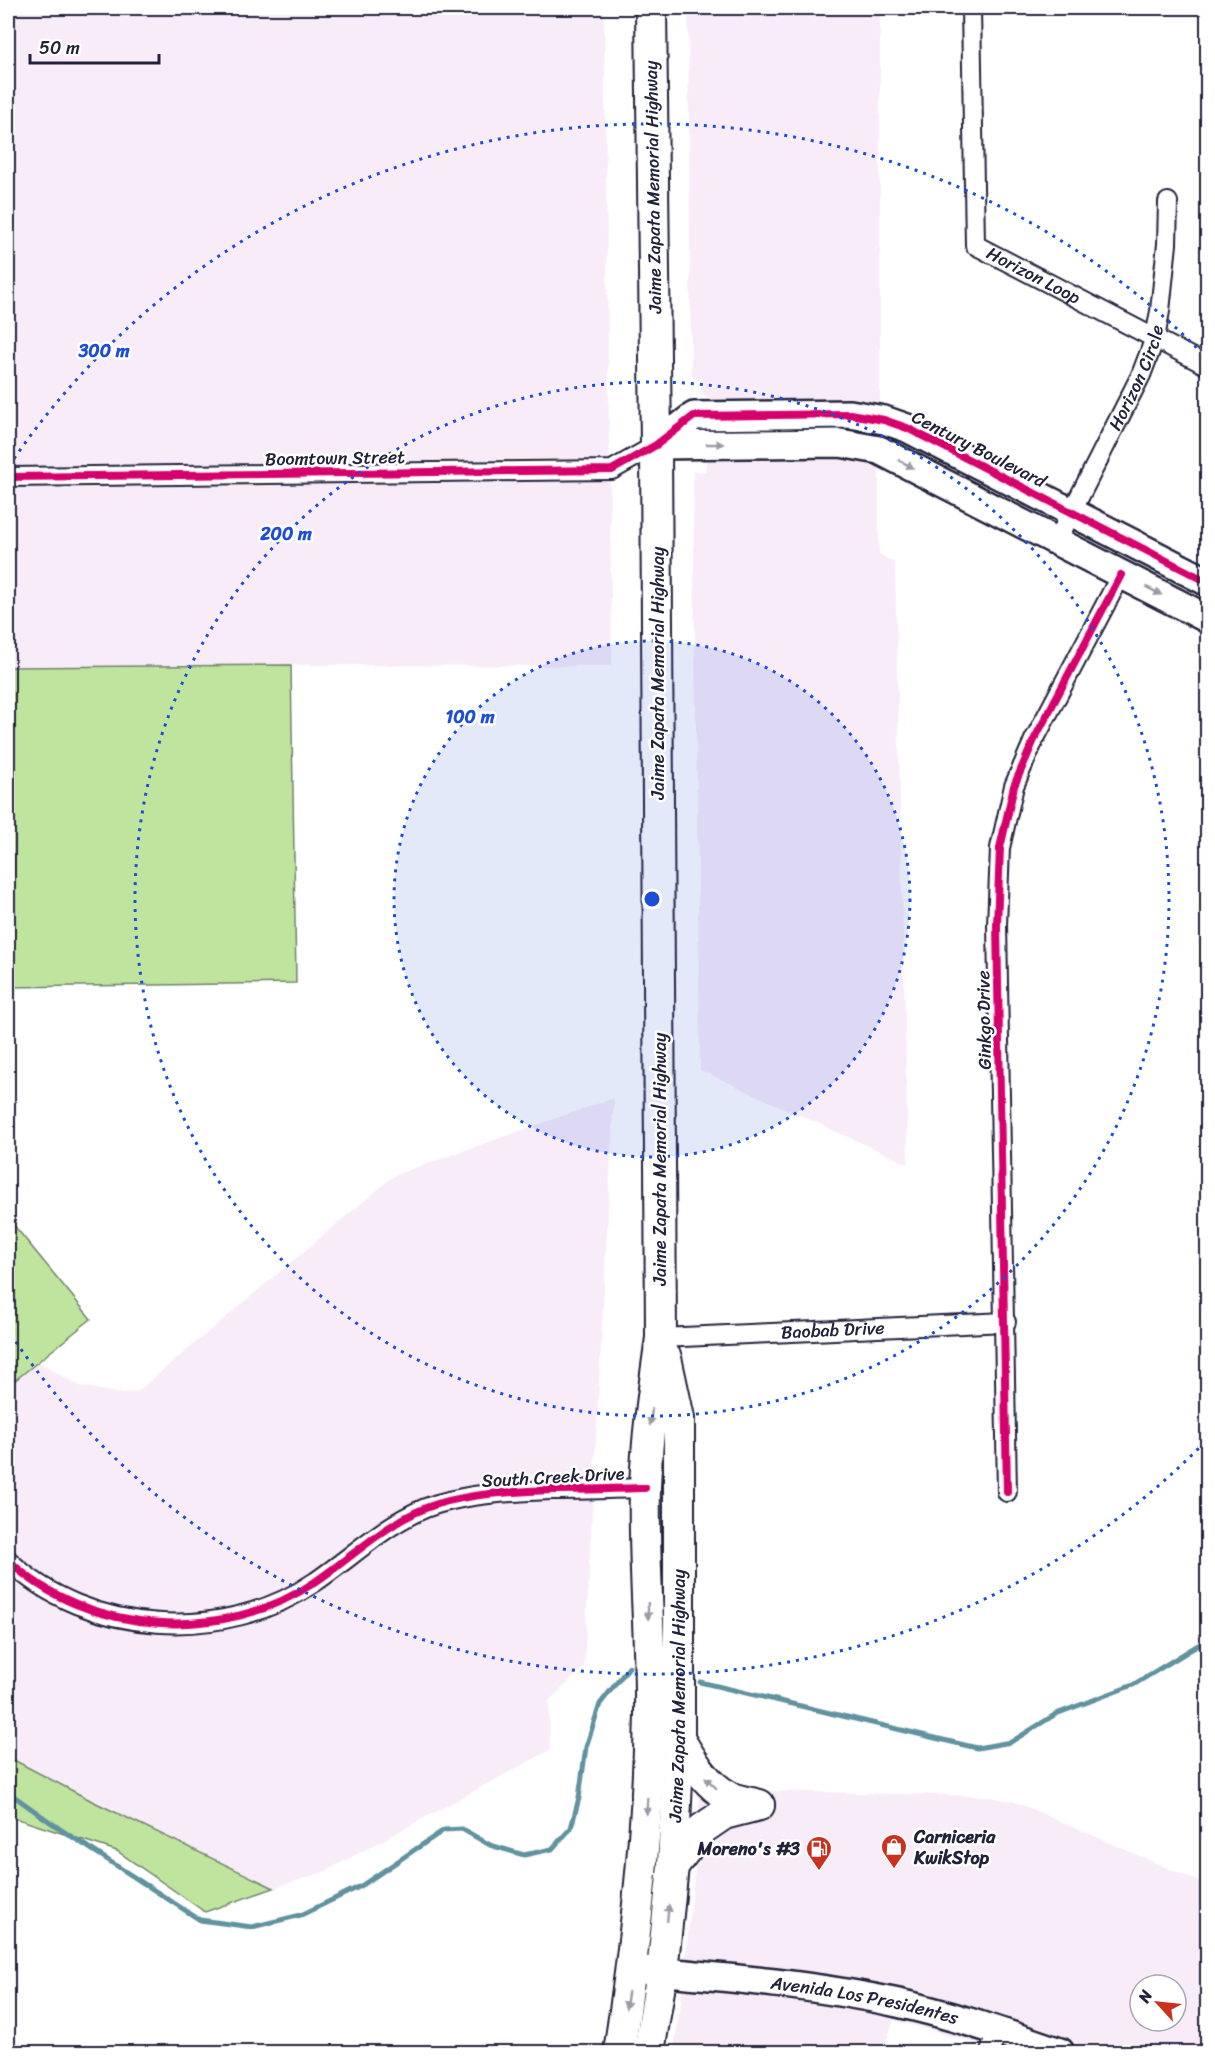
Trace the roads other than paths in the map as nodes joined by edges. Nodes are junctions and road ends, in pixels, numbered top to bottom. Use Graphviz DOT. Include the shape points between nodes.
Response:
graph roads {
  1 [pos="651,8"];
  2 [pos="971,8"];
  3 [pos="1168,202"];
  4 [pos="1155,338"];
  5 [pos="1208,366"];
  6 [pos="656,445"];
  7 [pos="8,477"];
  8 [pos="1071,512"];
  9 [pos="1057,541"];
  10 [pos="1121,574"];
  11 [pos="1208,582"];
  12 [pos="1208,619"];
  13 [pos="1006,1322"];
  14 [pos="661,1338"];
  15 [pos="645,1488"];
  16 [pos="1007,1492"];
  17 [pos="8,1560"];
  18 [pos="680,1635"];
  19 [pos="679,1739"];
  20 [pos="673,1866"];
  21 [pos="632,1969"];
  22 [pos="662,1972"];
  23 [pos="994,2041"];
  24 [pos="619,2052"];
  25 [pos="649,2052"];
  26 [pos="1059,2052"];
  1 -- 6 [label="main road, Jaime Zapata Memorial Highway"];
  2 -- 4 [label="street, Horizon Loop" via="975,245"];
  3 -- 4 [label="street, Horizon Circle" via="1167,244"];
  4 -- 5 [label="street, Horizon Loop"];
  4 -- 8 [label="street, Horizon Circle" via="1141,375"];
  6 -- 7 [label="street, Boomtown Street" via="612,470"];
  6 -- 8 [label="street, Century Boulevard" via="694,416 850,414 907,428"];
  6 -- 9 [label="street, one-way" via="859,445 879,450"];
  6 -- 14 [label="main road, Jaime Zapata Memorial Highway"];
  8 -- 9 [label="street, Horizon Circle"];
  8 -- 11 [label="street, Century Boulevard"];
  9 -- 10 [label="street"];
  10 -- 12 [label="street, one-way"];
  10 -- 13 [label="street, Ginkgo Drive" via="1034,740 1014,786 1000,848 997,925"];
  13 -- 14 [label="street, Baobab Drive"];
  13 -- 16 [label="street, Ginkgo Drive"];
  14 -- 15 [label="main road, Jaime Zapata Memorial Highway, one-way"];
  14 -- 18 [label="main road, Jaime Zapata Memorial Highway" via="679,1418"];
  15 -- 17 [label="street, South Creek Drive" via="501,1492 435,1504 365,1544 290,1598 270,1608 204,1623 148,1621 102,1613 46,1590"];
  15 -- 18 [label="main road" via="656,1496 666,1516 670,1610"];
  15 -- 21 [label="main road, Jaime Zapata Memorial Highway, one-way" via="650,1724"];
  18 -- 19 [label="main road, Jaime Zapata Memorial Highway"];
  19 -- 20 [label="main road, Jaime Zapata Memorial Highway"];
  20 -- 19 [label="main road, one-way" via="702,1828 724,1814 759,1805 729,1797 714,1787"];
  22 -- 20 [label="main road, Jaime Zapata Memorial Highway, one-way"];
  21 -- 22 [label="street, Avenida Los Presidentes"];
  21 -- 24 [label="main road, Jaime Zapata Memorial Highway, one-way"];
  22 -- 23 [label="street, Avenida Los Presidentes" via="748,1979 899,2003"];
  22 -- 25 [label="main road, Jaime Zapata Memorial Highway"];
  23 -- 26 [label="street, Avenida Los Presidentes"];
}
